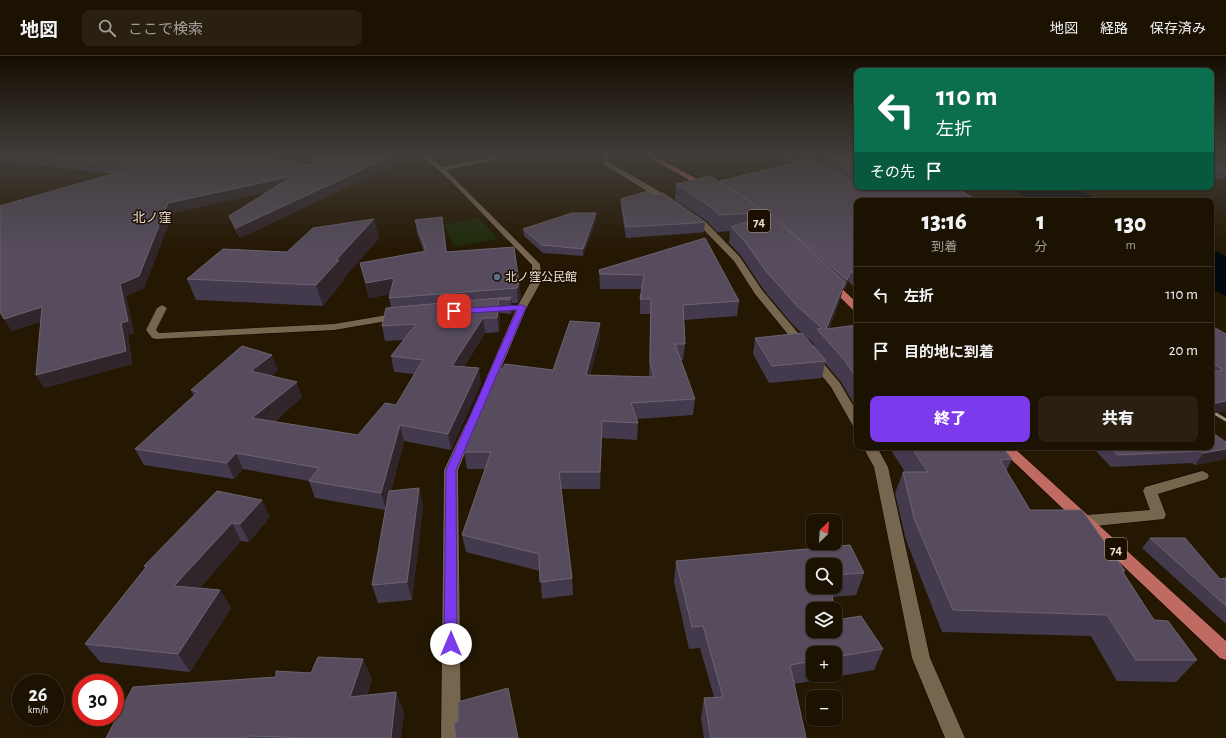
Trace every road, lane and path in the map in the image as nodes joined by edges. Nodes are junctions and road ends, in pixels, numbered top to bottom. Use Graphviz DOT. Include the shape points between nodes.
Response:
graph roads {
  1 [pos="457,186"];
  2 [pos="642,186"];
  3 [pos="706,186"];
  4 [pos="718,192"];
  5 [pos="825,277"];
  6 [pos="854,305"];
  7 [pos="522,307"];
  8 [pos="162,308"];
  9 [pos="507,308"];
  10 [pos="411,315"];
  11 [pos="486,392"];
  12 [pos="477,413"];
  13 [pos="854,418"];
  14 [pos="872,450"];
  15 [pos="1008,450"];
  16 [pos="1202,476"];
  17 [pos="1086,521"];
  18 [pos="1226,652"];
  19 [pos="451,738"];
  20 [pos="955,738"];
  1 -- 7 [label="street" via="536,264 537,280"];
  2 -- 13 [label="street" via="703,224 737,259 758,292 836,386"];
  3 -- 4 [label="main road"];
  5 -- 6 [label="main road"];
  7 -- 9 [label="street"];
  7 -- 11 [label="street"];
  8 -- 10 [label="street" via="151,330 156,336 334,327"];
  12 -- 19 [label="street" via="451,470"];
  14 -- 20 [label="street" via="881,467 922,658"];
  15 -- 17 [label="main road, 74"];
  16 -- 17 [label="street" via="1150,491 1159,515"];
  17 -- 18 [label="main road, 74"];
}
